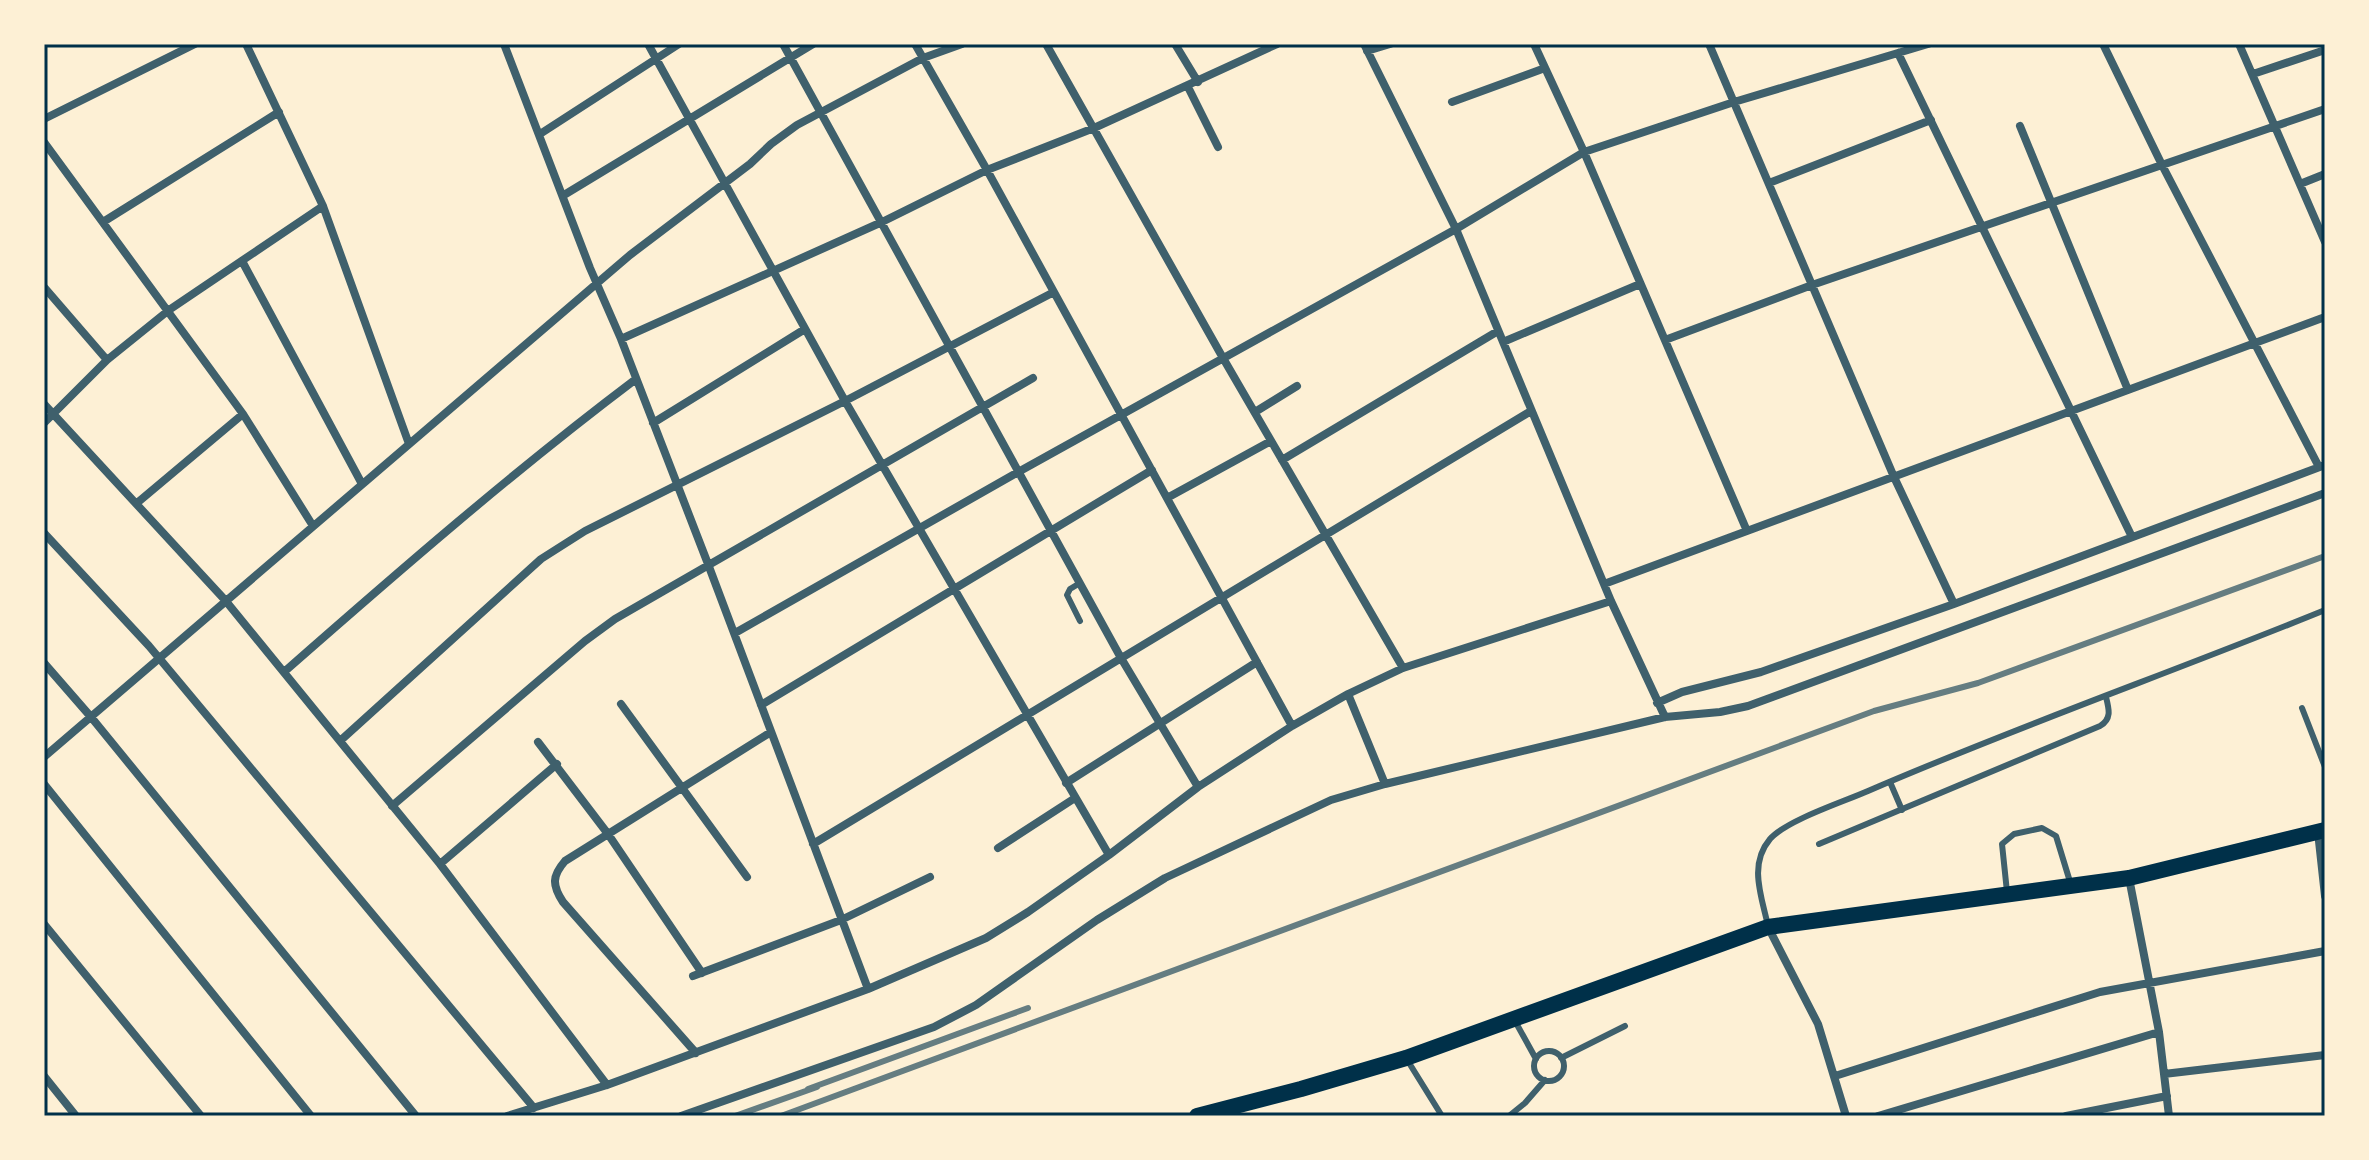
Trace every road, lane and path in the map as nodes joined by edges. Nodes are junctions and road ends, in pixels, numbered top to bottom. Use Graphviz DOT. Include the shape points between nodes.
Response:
graph roads {
  1 [pos="168,44"];
  2 [pos="195,44"];
  3 [pos="246,44"];
  4 [pos="504,44"];
  5 [pos="648,44"];
  6 [pos="679,44"];
  7 [pos="783,44"];
  8 [pos="813,44"];
  9 [pos="915,44"];
  10 [pos="962,44"];
  11 [pos="1046,44"];
  12 [pos="1175,44"];
  13 [pos="1277,44"];
  14 [pos="1390,44"];
  15 [pos="1534,44"];
  16 [pos="1709,44"];
  17 [pos="1928,44"];
  18 [pos="2103,44"];
  19 [pos="2239,44"];
  20 [pos="1366,48"];
  21 [pos="2325,50"];
  22 [pos="1898,53"];
  23 [pos="174,54"];
  24 [pos="791,57"];
  25 [pos="923,58"];
  26 [pos="656,59"];
  27 [pos="1545,68"];
  28 [pos="2253,74"];
  29 [pos="1198,82"];
  30 [pos="1188,87"];
  31 [pos="1452,102"];
  32 [pos="1734,102"];
  33 [pos="44,107"];
  34 [pos="2325,109"];
  35 [pos="279,112"];
  36 [pos="821,112"];
  37 [pos="45,118"];
  38 [pos="689,119"];
  39 [pos="1931,120"];
  40 [pos="2020,126"];
  41 [pos="2275,126"];
  42 [pos="1094,128"];
  43 [pos="540,134"];
  44 [pos="44,142"];
  45 [pos="1218,147"];
  46 [pos="1584,152"];
  47 [pos="2162,165"];
  48 [pos="987,170"];
  49 [pos="2325,174"];
  50 [pos="724,183"];
  51 [pos="1769,183"];
  52 [pos="2300,184"];
  53 [pos="564,195"];
  54 [pos="2051,203"];
  55 [pos="323,206"];
  56 [pos="103,222"];
  57 [pos="882,222"];
  58 [pos="1983,226"];
  59 [pos="1456,229"];
  60 [pos="2325,242"];
  61 [pos="242,261"];
  62 [pos="772,269"];
  63 [pos="1640,284"];
  64 [pos="597,285"];
  65 [pos="1812,285"];
  66 [pos="44,287"];
  67 [pos="1054,292"];
  68 [pos="169,310"];
  69 [pos="2325,317"];
  70 [pos="805,329"];
  71 [pos="1498,331"];
  72 [pos="621,339"];
  73 [pos="1665,340"];
  74 [pos="1503,342"];
  75 [pos="2254,343"];
  76 [pos="951,346"];
  77 [pos="1223,358"];
  78 [pos="107,360"];
  79 [pos="1033,378"];
  80 [pos="636,379"];
  81 [pos="1297,386"];
  82 [pos="2128,390"];
  83 [pos="845,401"];
  84 [pos="44,404"];
  85 [pos="984,406"];
  86 [pos="1531,411"];
  87 [pos="2073,411"];
  88 [pos="1255,412"];
  89 [pos="53,414"];
  90 [pos="243,414"];
  91 [pos="1122,415"];
  92 [pos="44,423"];
  93 [pos="653,423"];
  94 [pos="1271,441"];
  95 [pos="409,444"];
  96 [pos="1282,460"];
  97 [pos="882,464"];
  98 [pos="2322,466"];
  99 [pos="1152,470"];
  100 [pos="1020,471"];
  101 [pos="1894,477"];
  102 [pos="362,484"];
  103 [pos="677,485"];
  104 [pos="2325,493"];
  105 [pos="1167,498"];
  106 [pos="137,503"];
  107 [pos="313,526"];
  108 [pos="919,528"];
  109 [pos="1051,529"];
  110 [pos="1747,531"];
  111 [pos="44,533"];
  112 [pos="1326,534"];
  113 [pos="2132,537"];
  114 [pos="708,564"];
  115 [pos="1081,583"];
  116 [pos="1604,584"];
  117 [pos="953,588"];
  118 [pos="1221,596"];
  119 [pos="225,600"];
  120 [pos="1611,601"];
  121 [pos="1954,604"];
  122 [pos="2325,610"];
  123 [pos="1080,621"];
  124 [pos="735,633"];
  125 [pos="159,658"];
  126 [pos="1121,658"];
  127 [pos="1257,662"];
  128 [pos="44,663"];
  129 [pos="1403,668"];
  130 [pos="284,672"];
  131 [pos="1348,694"];
  132 [pos="2106,697"];
  133 [pos="1657,703"];
  134 [pos="621,704"];
  135 [pos="761,705"];
  136 [pos="2302,708"];
  137 [pos="1026,716"];
  138 [pos="91,717"];
  139 [pos="1665,717"];
  140 [pos="1158,723"];
  141 [pos="1292,726"];
  142 [pos="771,732"];
  143 [pos="2325,732"];
  144 [pos="2313,736"];
  145 [pos="340,741"];
  146 [pos="538,742"];
  147 [pos="44,757"];
  148 [pos="557,764"];
  149 [pos="2325,767"];
  150 [pos="1890,782"];
  151 [pos="1066,783"];
  152 [pos="44,784"];
  153 [pos="1385,784"];
  154 [pos="1198,787"];
  155 [pos="682,788"];
  156 [pos="1075,798"];
  157 [pos="392,806"];
  158 [pos="1902,810"];
  159 [pos="2322,831"];
  160 [pos="608,834"];
  161 [pos="813,844"];
  162 [pos="1819,844"];
  163 [pos="998,848"];
  164 [pos="1109,855"];
  165 [pos="440,864"];
  166 [pos="747,877"];
  167 [pos="930,877"];
  168 [pos="2129,878"];
  169 [pos="2071,885"];
  170 [pos="2008,893"];
  171 [pos="2325,896"];
  172 [pos="841,920"];
  173 [pos="44,924"];
  174 [pos="1768,927"];
  175 [pos="2325,951"];
  176 [pos="2150,982"];
  177 [pos="868,989"];
  178 [pos="1514,1018"];
  179 [pos="1625,1026"];
  180 [pos="2159,1032"];
  181 [pos="696,1053"];
  182 [pos="2325,1055"];
  183 [pos="1406,1058"];
  184 [pos="1561,1058"];
  185 [pos="1536,1059"];
  186 [pos="2164,1074"];
  187 [pos="44,1076"];
  188 [pos="1835,1076"];
  189 [pos="1545,1080"];
  190 [pos="607,1085"];
  191 [pos="54,1088"];
  192 [pos="44,1094"];
  193 [pos="2167,1096"];
  194 [pos="534,1108"];
  195 [pos="521,1114"];
  196 [pos="76,1116"];
  197 [pos="201,1116"];
  198 [pos="311,1116"];
  199 [pos="416,1116"];
  200 [pos="507,1116"];
  201 [pos="681,1116"];
  202 [pos="1197,1116"];
  203 [pos="1442,1116"];
  204 [pos="1509,1116"];
  205 [pos="1846,1116"];
  206 [pos="1878,1116"];
  207 [pos="2066,1116"];
  208 [pos="2169,1116"];
  1 -- 23 [label="street"];
  2 -- 23 [label="street"];
  3 -- 35 [label="street"];
  4 -- 43 [label="street"];
  5 -- 26 [label="street"];
  6 -- 26 [label="street"];
  7 -- 24 [label="street"];
  8 -- 24 [label="street"];
  9 -- 25 [label="street"];
  10 -- 25 [label="street"];
  11 -- 42 [label="street"];
  12 -- 29 [label="street"];
  13 -- 29 [label="street"];
  14 -- 20 [label="street"];
  15 -- 27 [label="street"];
  16 -- 32 [label="street"];
  17 -- 22 [label="street"];
  18 -- 47 [label="street"];
  19 -- 28 [label="street"];
  20 -- 59 [label="street"];
  21 -- 28 [label="street"];
  22 -- 32 [label="street"];
  22 -- 39 [label="street"];
  23 -- 37 [label="street"];
  24 -- 36 [label="street"];
  24 -- 38 [label="street"];
  25 -- 36 [label="street"];
  25 -- 48 [label="street"];
  26 -- 38 [label="street"];
  26 -- 43 [label="street"];
  27 -- 31 [label="street"];
  27 -- 46 [label="street"];
  28 -- 41 [label="street"];
  29 -- 30 [label="street"];
  30 -- 42 [label="street"];
  30 -- 45 [label="street"];
  32 -- 46 [label="street"];
  32 -- 51 [label="street"];
  33 -- 37 [label="street"];
  34 -- 41 [label="street"];
  35 -- 55 [label="street"];
  35 -- 56 [label="street"];
  36 -- 50 [label="street"];
  36 -- 57 [label="street"];
  38 -- 50 [label="street"];
  38 -- 53 [label="street"];
  39 -- 51 [label="street"];
  39 -- 58 [label="street"];
  40 -- 54 [label="street"];
  41 -- 47 [label="street"];
  41 -- 52 [label="street"];
  42 -- 48 [label="street"];
  42 -- 77 [label="street"];
  43 -- 53 [label="street"];
  44 -- 56 [label="street"];
  46 -- 59 [label="street"];
  46 -- 63 [label="street"];
  47 -- 54 [label="street"];
  47 -- 75 [label="street"];
  48 -- 57 [label="street"];
  48 -- 67 [label="street"];
  49 -- 52 [label="street"];
  50 -- 62 [label="street"];
  50 -- 64 [label="street"];
  51 -- 65 [label="street"];
  52 -- 60 [label="street"];
  53 -- 64 [label="street"];
  54 -- 58 [label="street"];
  54 -- 82 [label="street"];
  55 -- 61 [label="street"];
  55 -- 95 [label="street"];
  56 -- 68 [label="street"];
  57 -- 62 [label="street"];
  57 -- 76 [label="street"];
  58 -- 65 [label="street"];
  58 -- 87 [label="street"];
  59 -- 71 [label="street"];
  59 -- 77 [label="street"];
  61 -- 68 [label="street"];
  61 -- 102 [label="street"];
  62 -- 70 [label="street"];
  62 -- 72 [label="street"];
  63 -- 73 [label="street"];
  63 -- 74 [label="street"];
  64 -- 72 [label="street"];
  64 -- 95 [label="street"];
  65 -- 73 [label="street"];
  65 -- 101 [label="street"];
  66 -- 78 [label="street"];
  67 -- 76 [label="street"];
  67 -- 91 [label="street"];
  68 -- 78 [label="street"];
  68 -- 90 [label="street"];
  69 -- 75 [label="street"];
  70 -- 83 [label="street"];
  70 -- 93 [label="street"];
  71 -- 74 [label="street"];
  71 -- 96 [label="street"];
  72 -- 80 [label="street"];
  73 -- 110 [label="street"];
  74 -- 86 [label="street"];
  75 -- 82 [label="street"];
  75 -- 98 [label="street"];
  76 -- 83 [label="street"];
  76 -- 85 [label="street"];
  77 -- 88 [label="street"];
  77 -- 91 [label="street"];
  78 -- 89 [label="street"];
  79 -- 85 [label="street"];
  80 -- 93 [label="street"];
  80 -- 130 [label="street" via="550,443"];
  81 -- 88 [label="street"];
  82 -- 87 [label="street"];
  83 -- 97 [label="street"];
  83 -- 103 [label="street"];
  84 -- 89 [label="street"];
  85 -- 97 [label="street"];
  85 -- 100 [label="street"];
  86 -- 112 [label="street"];
  86 -- 116 [label="street"];
  87 -- 101 [label="street"];
  87 -- 113 [label="street"];
  88 -- 94 [label="street"];
  89 -- 92 [label="street"];
  89 -- 106 [label="street"];
  90 -- 106 [label="street"];
  90 -- 107 [label="street"];
  91 -- 99 [label="street"];
  91 -- 100 [label="street"];
  93 -- 103 [label="street"];
  94 -- 96 [label="street"];
  94 -- 105 [label="street"];
  95 -- 102 [label="street"];
  96 -- 112 [label="street"];
  97 -- 108 [label="street"];
  97 -- 114 [label="street"];
  98 -- 113 [label="street"];
  99 -- 105 [label="street"];
  99 -- 109 [label="street"];
  100 -- 108 [label="street"];
  100 -- 109 [label="street"];
  101 -- 110 [label="street"];
  101 -- 121 [label="street"];
  102 -- 107 [label="street"];
  103 -- 114 [label="street"];
  103 -- 145 [label="street" via="541,559"];
  104 -- 139 [label="street" via="1774,697 1720,712"];
  105 -- 118 [label="street"];
  106 -- 119 [label="street"];
  107 -- 119 [label="street"];
  108 -- 117 [label="street"];
  108 -- 124 [label="street"];
  109 -- 115 [label="street"];
  109 -- 117 [label="street"];
  110 -- 116 [label="street"];
  111 -- 125 [label="street"];
  112 -- 118 [label="street"];
  112 -- 129 [label="street"];
  113 -- 121 [label="street"];
  114 -- 124 [label="street"];
  114 -- 157 [label="street" via="585,641"];
  115 -- 123 [label="lane" via="1067,595"];
  115 -- 126 [label="street"];
  116 -- 120 [label="street"];
  117 -- 135 [label="street"];
  117 -- 137 [label="street"];
  118 -- 126 [label="street"];
  118 -- 127 [label="street"];
  119 -- 125 [label="street"];
  119 -- 130 [label="street"];
  120 -- 129 [label="street"];
  120 -- 133 [label="street"];
  121 -- 133 [label="street"];
  122 -- 132 [label="lane"];
  124 -- 135 [label="street"];
  125 -- 138 [label="street"];
  125 -- 194 [label="street"];
  126 -- 137 [label="street"];
  126 -- 140 [label="street"];
  127 -- 140 [label="street"];
  127 -- 141 [label="street"];
  128 -- 138 [label="street"];
  129 -- 131 [label="street"];
  130 -- 145 [label="street"];
  131 -- 141 [label="street"];
  131 -- 153 [label="street"];
  132 -- 150 [label="lane"];
  132 -- 158 [label="lane" via="2109,714 2100,726"];
  133 -- 139 [label="street"];
  134 -- 155 [label="street"];
  135 -- 142 [label="street"];
  136 -- 144 [label="lane"];
  137 -- 151 [label="street"];
  137 -- 161 [label="street"];
  138 -- 147 [label="street"];
  138 -- 199 [label="street"];
  139 -- 153 [label="street"];
  140 -- 151 [label="street"];
  140 -- 154 [label="street"];
  141 -- 154 [label="street"];
  142 -- 155 [label="street"];
  142 -- 161 [label="street"];
  143 -- 144 [label="lane"];
  144 -- 149 [label="lane"];
  145 -- 157 [label="street"];
  146 -- 148 [label="street"];
  148 -- 160 [label="street"];
  148 -- 165 [label="street"];
  150 -- 158 [label="lane"];
  150 -- 174 [label="lane" via="1785,827 1769,840 1757,873"];
  151 -- 156 [label="street"];
  152 -- 198 [label="street"];
  153 -- 201 [label="street" via="1331,800 1165,878 976,1005 934,1027"];
  154 -- 164 [label="street"];
  155 -- 160 [label="street"];
  155 -- 166 [label="street"];
  156 -- 163 [label="street"];
  156 -- 164 [label="street"];
  157 -- 165 [label="street"];
  158 -- 162 [label="lane"];
  159 -- 168 [label="main road"];
  159 -- 171 [label="street"];
  160 -- 172 [label="street" via="698,975"];
  160 -- 181 [label="street" via="565,861 556,871 555,889"];
  161 -- 172 [label="street"];
  164 -- 177 [label="street" via="986,938"];
  165 -- 190 [label="street"];
  167 -- 172 [label="street"];
  168 -- 169 [label="main road"];
  168 -- 176 [label="street"];
  169 -- 170 [label="main road"];
  169 -- 170 [label="lane" via="2056,836 2042,828 2009,835 2002,844"];
  170 -- 174 [label="main road"];
  172 -- 177 [label="street"];
  173 -- 197 [label="street"];
  174 -- 178 [label="main road"];
  174 -- 188 [label="street" via="1818,1024"];
  175 -- 176 [label="street"];
  176 -- 180 [label="street"];
  176 -- 188 [label="street" via="2100,992"];
  177 -- 181 [label="street"];
  178 -- 183 [label="main road"];
  178 -- 185 [label="lane"];
  179 -- 184 [label="lane"];
  180 -- 186 [label="street"];
  180 -- 206 [label="street"];
  181 -- 190 [label="street"];
  182 -- 186 [label="street"];
  183 -- 202 [label="main road"];
  183 -- 203 [label="lane"];
  184 -- 185 [label="lane" via="1545,1052"];
  184 -- 189 [label="lane" via="1561,1075"];
  185 -- 189 [label="lane" via="1535,1072"];
  186 -- 193 [label="street"];
  187 -- 191 [label="street"];
  188 -- 205 [label="street"];
  189 -- 204 [label="lane"];
  190 -- 194 [label="street"];
  191 -- 192 [label="street"];
  191 -- 196 [label="street"];
  193 -- 207 [label="street"];
  193 -- 208 [label="street"];
  194 -- 195 [label="street"];
  195 -- 200 [label="street"];
}
